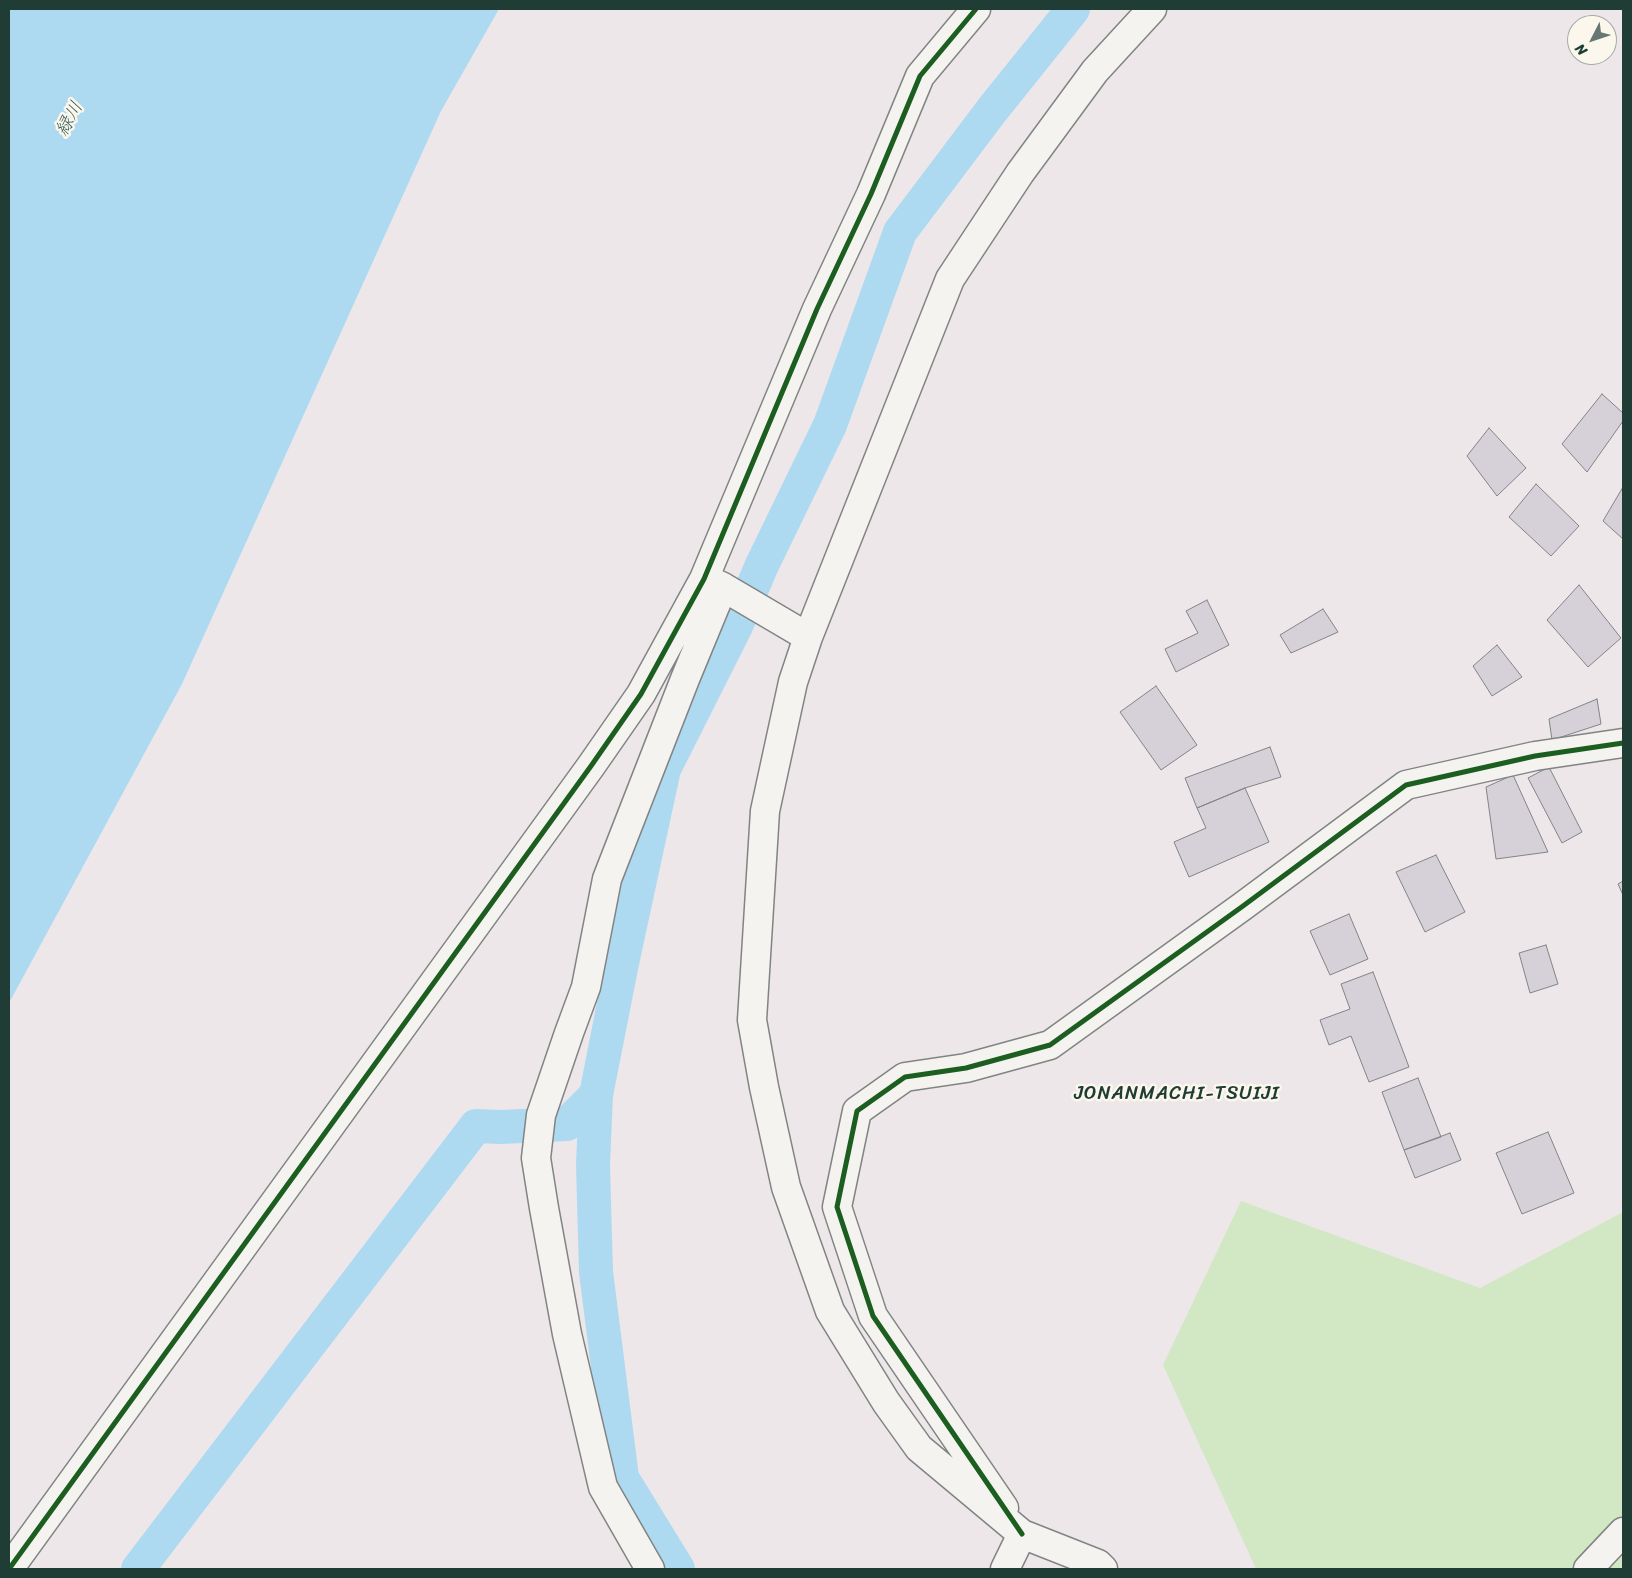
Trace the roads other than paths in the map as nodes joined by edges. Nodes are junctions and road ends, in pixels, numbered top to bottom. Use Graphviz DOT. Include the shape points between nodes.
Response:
graph roads {
  1 [pos="976,9"];
  2 [pos="1152,9"];
  3 [pos="713,583"];
  4 [pos="808,636"];
  5 [pos="1623,743"];
  6 [pos="1623,1532"];
  7 [pos="1022,1534"];
  8 [pos="9,1569"];
  9 [pos="650,1569"];
  10 [pos="1005,1569"];
  11 [pos="1103,1569"];
  12 [pos="1588,1569"];
  1 -- 3 [label="street" via="920,76 871,194 817,309"];
  2 -- 4 [label="street" via="1096,71 1020,173 950,279"];
  3 -- 4 [label="street"];
  3 -- 8 [label="street" via="602,750"];
  3 -- 9 [label="street" via="681,688 607,879 586,987 541,1115 536,1158 567,1334 603,1487"];
  4 -- 7 [label="street" via="793,682 765,811 752,1020 786,1187 830,1310 886,1402 918,1448"];
  5 -- 7 [label="street" via="1535,756 1406,785 1050,1045 966,1068 905,1077 857,1111 836,1207 873,1316"];
  6 -- 12 [label="street"];
  7 -- 10 [label="street"];
  7 -- 11 [label="street" via="1098,1564"];
}
